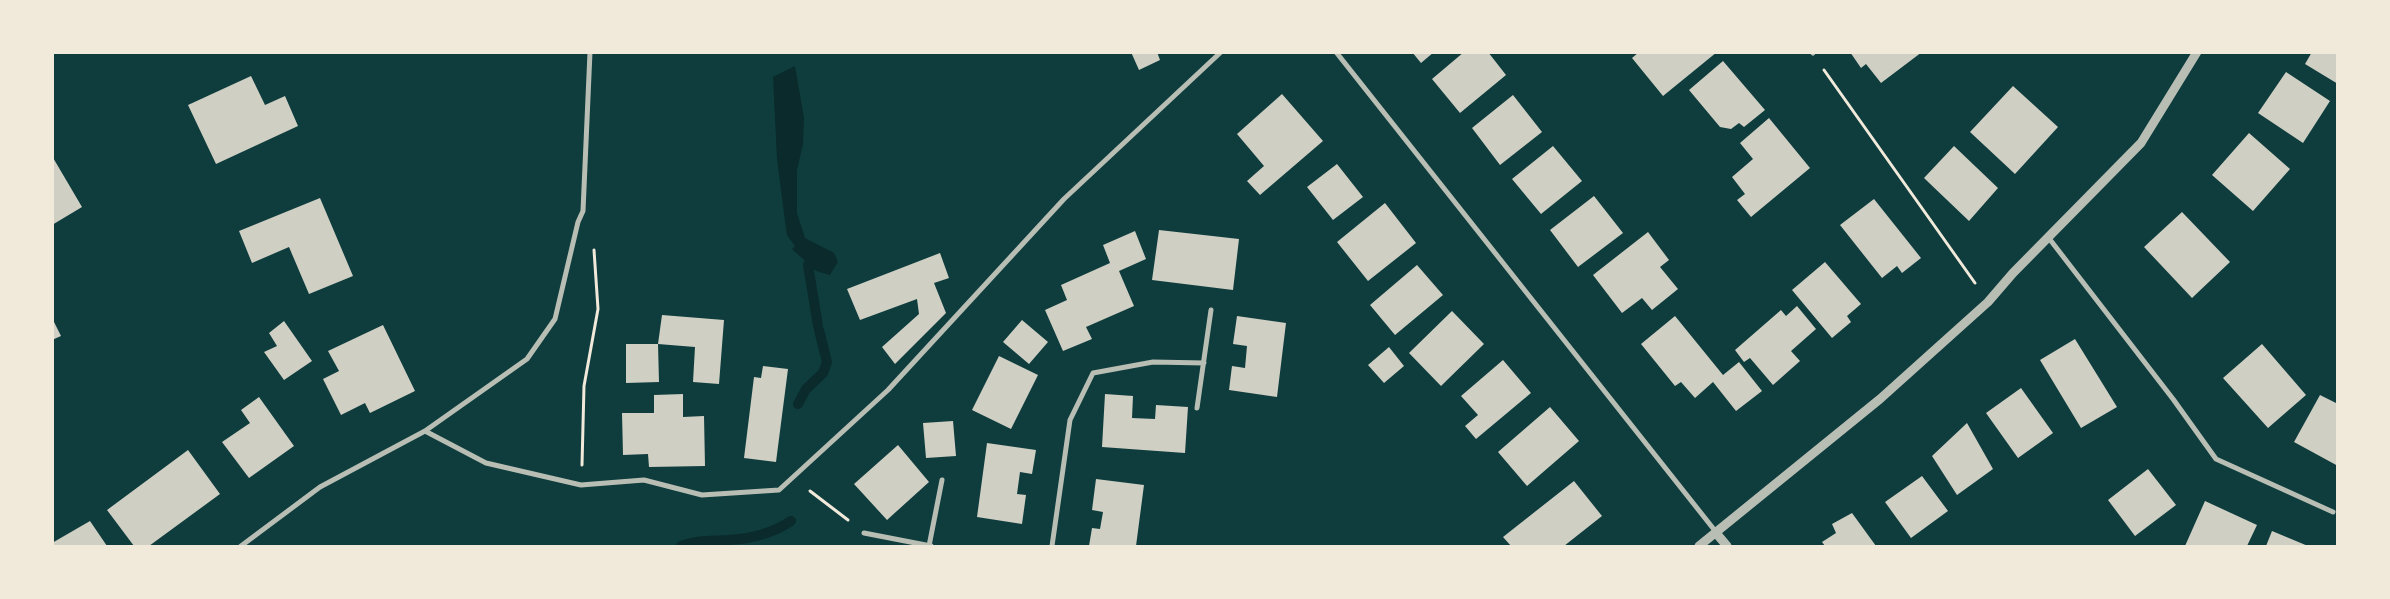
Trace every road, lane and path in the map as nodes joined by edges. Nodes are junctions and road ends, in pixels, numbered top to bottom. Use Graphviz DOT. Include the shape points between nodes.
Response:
graph roads {
  1 [pos="590,52"];
  2 [pos="1221,52"];
  3 [pos="1336,52"];
  4 [pos="2197,52"];
  5 [pos="1813,53"];
  6 [pos="583,211"];
  7 [pos="2048,237"];
  8 [pos="1988,302"];
  9 [pos="1211,310"];
  10 [pos="1204,363"];
  11 [pos="1197,408"];
  12 [pos="425,430"];
  13 [pos="793,478"];
  14 [pos="942,480"];
  15 [pos="581,485"];
  16 [pos="2333,512"];
  17 [pos="864,533"];
  18 [pos="1716,533"];
  19 [pos="241,546"];
  20 [pos="930,546"];
  21 [pos="1052,546"];
  22 [pos="1699,546"];
  23 [pos="1727,546"];
  1 -- 6 [label="street"];
  2 -- 13 [label="street" via="1064,199 888,390"];
  3 -- 18 [label="street"];
  4 -- 7 [label="street" via="2141,143"];
  5 -- 8 [label="path"];
  6 -- 12 [label="street" via="555,319 527,359"];
  6 -- 15 [label="path" via="596,257 598,309 584,386"];
  7 -- 8 [label="street"];
  7 -- 16 [label="street" via="2174,399 2216,459"];
  8 -- 18 [label="street" via="1880,399"];
  9 -- 10 [label="street"];
  10 -- 11 [label="street"];
  10 -- 21 [label="street" via="1153,362 1093,373 1070,420"];
  12 -- 15 [label="street" via="486,463"];
  12 -- 19 [label="street" via="320,487"];
  13 -- 15 [label="street" via="779,490 702,495 644,480"];
  13 -- 17 [label="path"];
  14 -- 20 [label="street"];
  17 -- 20 [label="street"];
  18 -- 22 [label="street"];
  18 -- 23 [label="street"];
}
